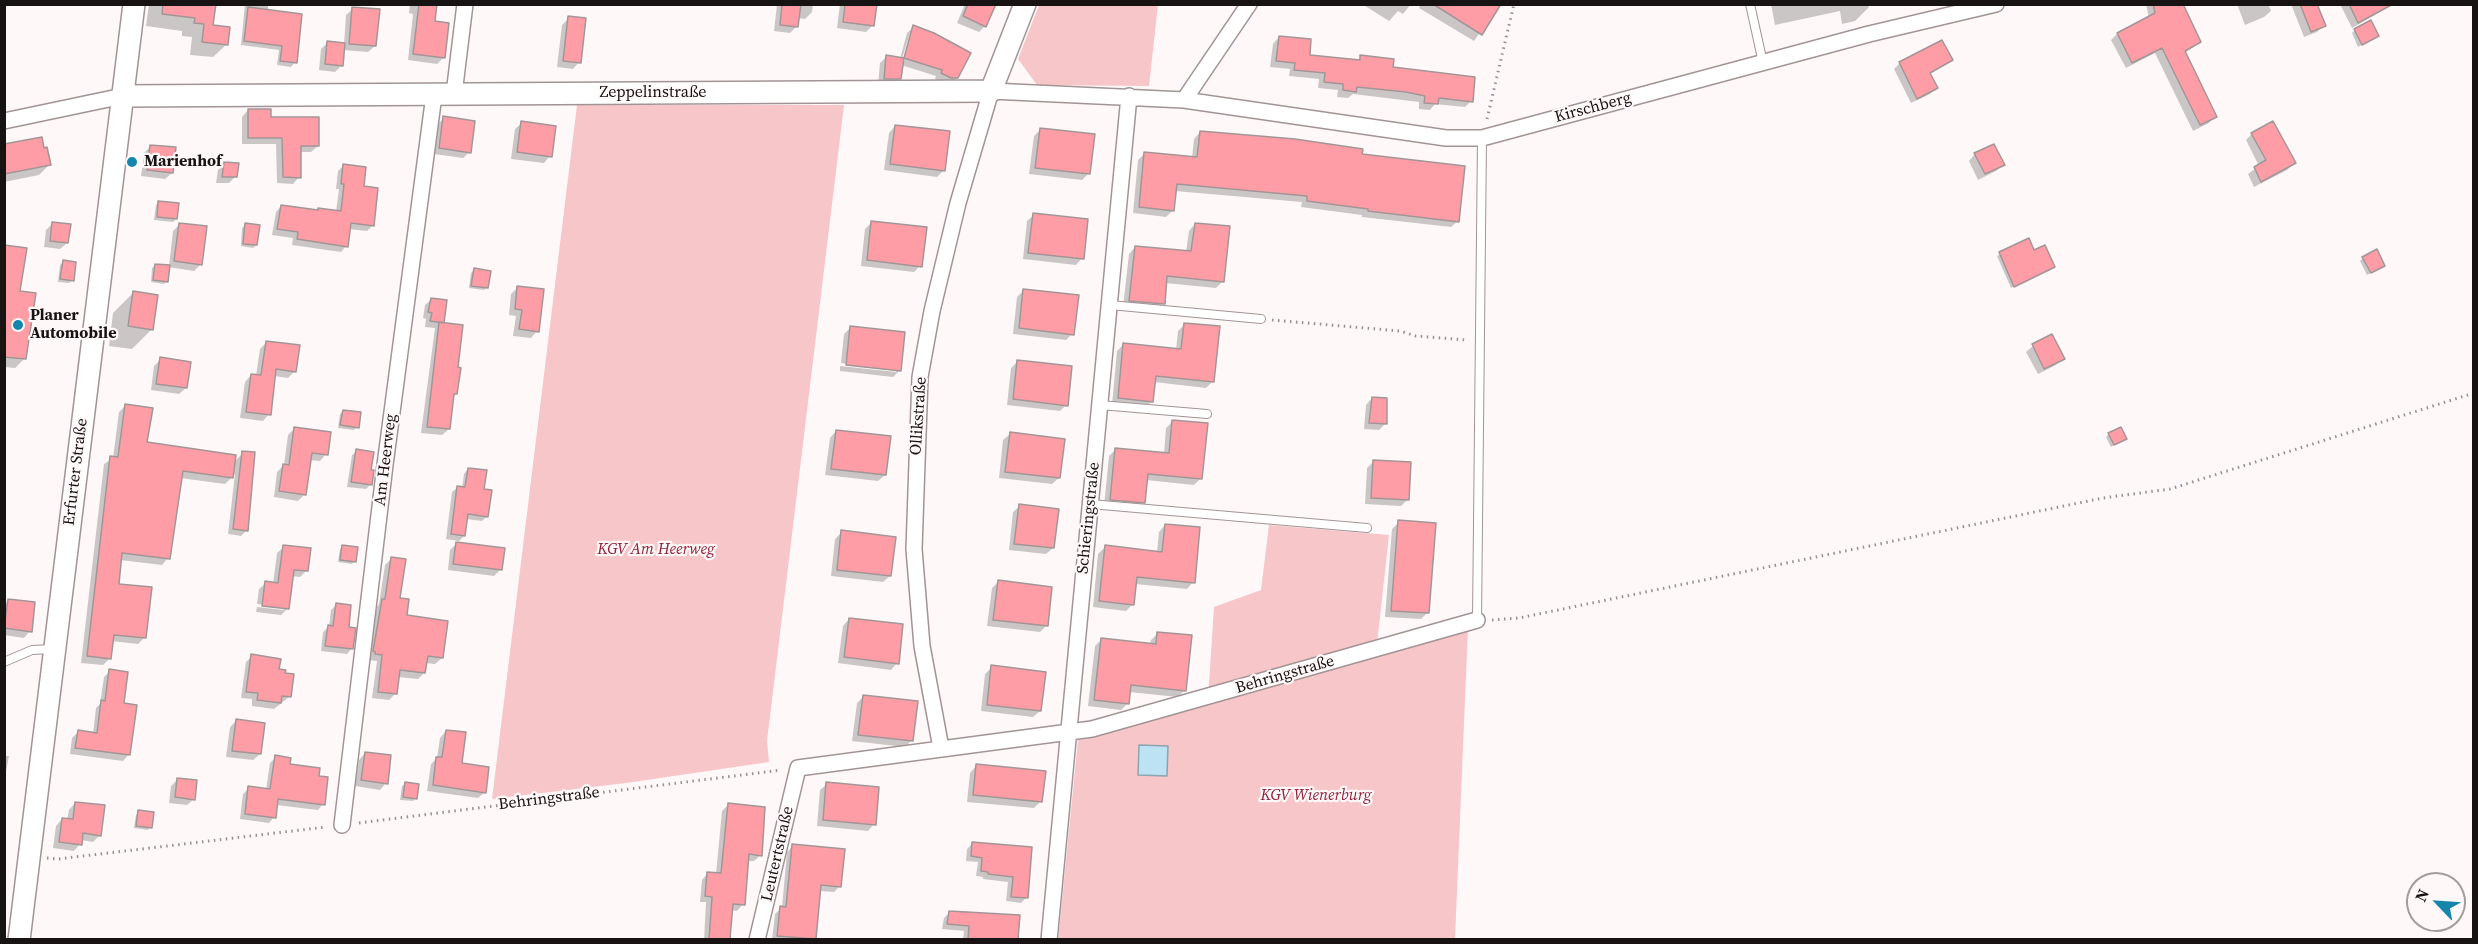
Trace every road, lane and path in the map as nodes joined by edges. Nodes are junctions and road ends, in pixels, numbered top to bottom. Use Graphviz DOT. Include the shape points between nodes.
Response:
graph roads {
  1 [pos="134,4"];
  2 [pos="465,4"];
  3 [pos="1025,4"];
  4 [pos="1249,4"];
  5 [pos="1514,4"];
  6 [pos="1750,4"];
  7 [pos="1996,4"];
  8 [pos="1763,63"];
  9 [pos="991,91"];
  10 [pos="444,94"];
  11 [pos="123,96"];
  12 [pos="1129,96"];
  13 [pos="1184,100"];
  14 [pos="4,121"];
  15 [pos="1482,138"];
  16 [pos="1110,304"];
  17 [pos="1261,318"];
  18 [pos="1479,340"];
  19 [pos="2474,393"];
  20 [pos="1100,405"];
  21 [pos="1207,414"];
  22 [pos="1090,504"];
  23 [pos="1367,528"];
  24 [pos="1477,620"];
  25 [pos="54,649"];
  26 [pos="4,662"];
  27 [pos="1069,731"];
  28 [pos="941,748"];
  29 [pos="798,768"];
  30 [pos="342,825"];
  31 [pos="29,857"];
  32 [pos="19,939"];
  33 [pos="758,939"];
  34 [pos="1049,939"];
  1 -- 11 [label="street, Erfurter Straße"];
  2 -- 10 [label="street, Am Heerweg"];
  3 -- 9 [label="street"];
  4 -- 13 [label="street"];
  5 -- 15 [label="path"];
  6 -- 8 [label="lane"];
  7 -- 8 [label="street, Kirschberg"];
  8 -- 15 [label="street, Kirschberg"];
  9 -- 10 [label="street, Zeppelinstraße"];
  9 -- 12 [label="street, Zeppelinstraße"];
  9 -- 28 [label="street, Ollikstraße" via="956,214 920,377 914,549 922,646"];
  10 -- 11 [label="street, Zeppelinstraße"];
  10 -- 30 [label="street, Am Heerweg" via="383,476"];
  11 -- 14 [label="street"];
  11 -- 25 [label="street, Erfurter Straße"];
  12 -- 13 [label="street, Zeppelinstraße"];
  12 -- 16 [label="street, Schieringstraße"];
  13 -- 15 [label="street, Kirschberg" via="1446,138"];
  15 -- 18 [label="lane"];
  16 -- 17 [label="lane"];
  16 -- 20 [label="street, Schieringstraße"];
  17 -- 18 [label="path"];
  18 -- 24 [label="lane"];
  19 -- 24 [label="path" via="2170,489 2103,498 1519,618"];
  20 -- 21 [label="lane"];
  20 -- 22 [label="street, Schieringstraße"];
  22 -- 23 [label="lane"];
  22 -- 27 [label="street, Schieringstraße"];
  24 -- 27 [label="street, Behringstraße" via="1092,729"];
  25 -- 26 [label="lane" via="32,650"];
  25 -- 31 [label="street, Erfurter Straße"];
  27 -- 28 [label="street"];
  27 -- 34 [label="street, Schieringstraße"];
  28 -- 29 [label="street"];
  29 -- 30 [label="path, Behringstraße"];
  29 -- 33 [label="street, Leutertstraße"];
  30 -- 31 [label="path, Behringstraße" via="58,860"];
  31 -- 32 [label="street, Erfurter Straße"];
}
